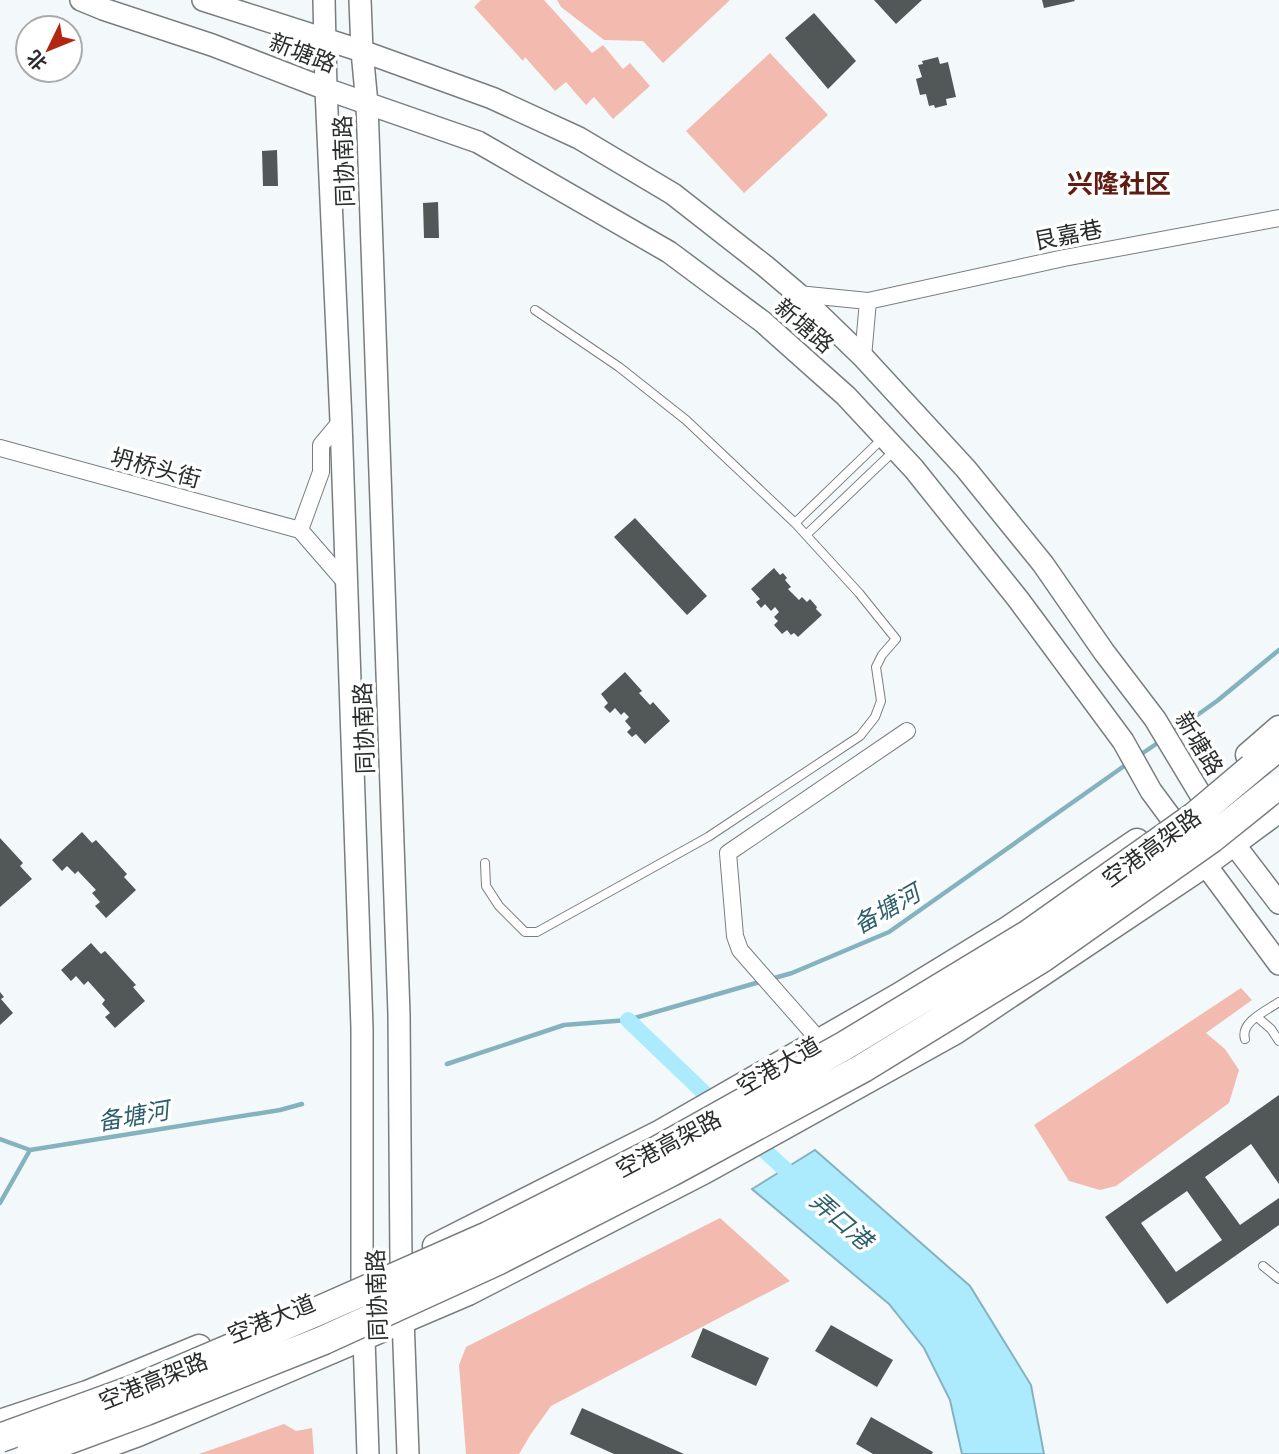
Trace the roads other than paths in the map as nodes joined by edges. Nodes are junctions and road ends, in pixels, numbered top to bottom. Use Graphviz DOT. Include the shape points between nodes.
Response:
graph roads {
  1 [pos="81,0"];
  2 [pos="203,0"];
  3 [pos="324,0"];
  4 [pos="360,0"];
  5 [pos="326,40"];
  6 [pos="362,51"];
  7 [pos="326,89"];
  8 [pos="367,104"];
  9 [pos="1279,218"];
  10 [pos="798,293"];
  11 [pos="868,301"];
  12 [pos="535,310"];
  13 [pos="863,357"];
  14 [pos="341,421"];
  15 [pos="890,442"];
  16 [pos="0,447"];
  17 [pos="795,523"];
  18 [pos="300,530"];
  19 [pos="806,535"];
  20 [pos="346,583"];
  21 [pos="1279,729"];
  22 [pos="906,731"];
  23 [pos="1279,746"];
  24 [pos="1279,784"];
  25 [pos="1200,794"];
  26 [pos="1279,810"];
  27 [pos="1171,817"];
  28 [pos="1233,843"];
  29 [pos="485,863"];
  30 [pos="1206,864"];
  31 [pos="1279,903"];
  32 [pos="1279,964"];
  33 [pos="1279,1002"];
  34 [pos="1257,1017"];
  35 [pos="1245,1039"];
  36 [pos="820,1041"];
  37 [pos="1279,1041"];
  38 [pos="401,1263"];
  39 [pos="1263,1266"];
  40 [pos="1279,1279"];
  41 [pos="362,1281"];
  42 [pos="404,1321"];
  43 [pos="363,1338"];
  44 [pos="0,1422"];
  45 [pos="0,1438"];
  46 [pos="30,1454"];
  47 [pos="84,1454"];
  48 [pos="368,1454"];
  49 [pos="408,1454"];
  1 -- 7 [label="main road, 新塘路"];
  2 -- 5 [label="main road, 新塘路"];
  3 -- 5 [label="main road, 同协南路"];
  4 -- 6 [label="main road, 同协南路"];
  5 -- 6 [label="main road, 新塘路"];
  5 -- 7 [label="main road, 同协南路"];
  6 -- 8 [label="main road, 同协南路"];
  6 -- 10 [label="main road, 新塘路" via="492,98 579,138 673,194"];
  7 -- 8 [label="main road, 新塘路"];
  7 -- 14 [label="main road, 同协南路"];
  8 -- 15 [label="main road, 新塘路" via="478,142 669,251 763,322"];
  8 -- 38 [label="main road, 同协南路" via="399,1014"];
  9 -- 11 [label="street, 艮嘉巷" via="1063,258"];
  10 -- 11 [label="street, 艮嘉巷"];
  10 -- 13 [label="main road, 新塘路"];
  11 -- 13 [label="street"];
  12 -- 17 [label="lane" via="687,420"];
  13 -- 25 [label="main road, 新塘路" via="966,469 1042,564 1155,719"];
  14 -- 18 [label="street" via="321,445 321,472"];
  14 -- 20 [label="main road, 同协南路"];
  15 -- 17 [label="lane"];
  15 -- 19 [label="lane"];
  15 -- 27 [label="main road, 新塘路" via="1018,599 1123,741"];
  16 -- 18 [label="street, 坍桥头街"];
  17 -- 19 [label="lane"];
  18 -- 20 [label="street"];
  19 -- 29 [label="lane" via="896,639 876,667 881,701 860,736 708,837 537,932 525,932 499,906 486,886"];
  20 -- 41 [label="main road, 同协南路" via="362,1028"];
  21 -- 25 [label="main road, 空港大道"];
  22 -- 36 [label="street" via="728,853 740,950"];
  23 -- 45 [label="highway, 空港高架路, bridge" via="1194,817 1029,933 844,1046 658,1150 488,1236 318,1311 140,1387"];
  24 -- 46 [label="highway, 空港高架路, bridge" via="1212,838 1042,958 863,1068 671,1172 497,1261 324,1340"];
  25 -- 27 [label="main road, 空港大道"];
  25 -- 28 [label="main road, 新塘路"];
  26 -- 28 [label="main road"];
  27 -- 30 [label="main road, 新塘路"];
  27 -- 36 [label="main road, 空港大道" via="1009,928"];
  28 -- 30 [label="main road"];
  28 -- 31 [label="main road, 新塘路"];
  30 -- 32 [label="main road, 新塘路"];
  30 -- 42 [label="main road" via="955,1032 705,1171"];
  33 -- 34 [label="lane"];
  34 -- 35 [label="lane" via="1247,1025"];
  34 -- 37 [label="lane"];
  36 -- 38 [label="main road, 空港大道" via="661,1132"];
  38 -- 41 [label="main road, 空港大道"];
  38 -- 42 [label="main road, 同协南路"];
  39 -- 40 [label="lane"];
  41 -- 43 [label="main road, 同协南路"];
  41 -- 44 [label="main road, 空港大道" via="87,1393"];
  42 -- 43 [label="main road"];
  42 -- 49 [label="main road, 同协南路"];
  43 -- 47 [label="main road"];
  43 -- 48 [label="main road, 同协南路"];
}
